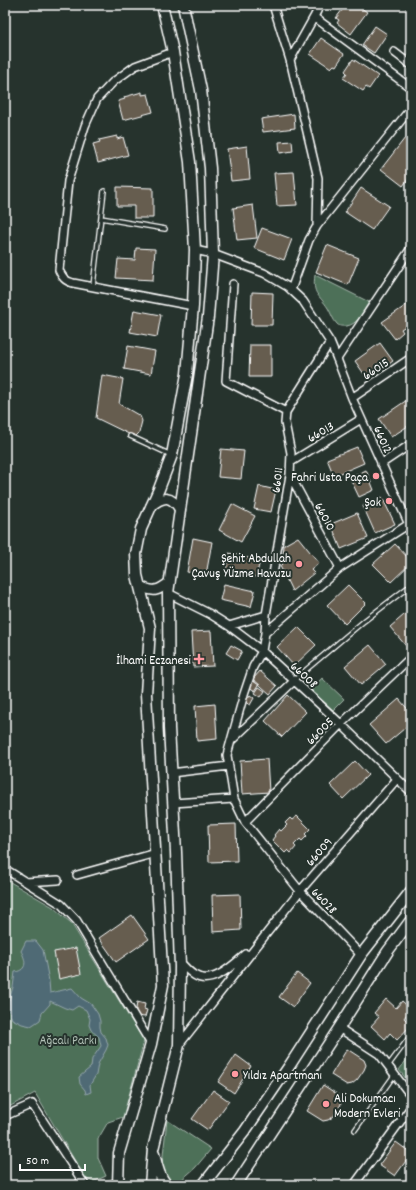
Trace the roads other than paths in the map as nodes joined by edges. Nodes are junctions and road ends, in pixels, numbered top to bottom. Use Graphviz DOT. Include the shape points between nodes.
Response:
graph roads {
  1 [pos="162,5"];
  2 [pos="183,5"];
  3 [pos="274,5"];
  4 [pos="320,5"];
  5 [pos="314,17"];
  6 [pos="173,52"];
  7 [pos="394,52"];
  8 [pos="290,60"];
  9 [pos="411,65"];
  10 [pos="411,88"];
  11 [pos="411,108"];
  12 [pos="104,191"];
  13 [pos="101,218"];
  14 [pos="317,226"];
  15 [pos="165,229"];
  16 [pos="411,248"];
  17 [pos="194,250"];
  18 [pos="213,254"];
  19 [pos="233,284"];
  20 [pos="93,286"];
  21 [pos="291,290"];
  22 [pos="193,306"];
  23 [pos="330,342"];
  24 [pos="411,358"];
  25 [pos="337,359"];
  26 [pos="352,398"];
  27 [pos="286,412"];
  28 [pos="361,419"];
  29 [pos="130,436"];
  30 [pos="411,444"];
  31 [pos="172,455"];
  32 [pos="290,462"];
  33 [pos="381,464"];
  34 [pos="290,475"];
  35 [pos="150,507"];
  36 [pos="180,510"];
  37 [pos="410,526"];
  38 [pos="340,568"];
  39 [pos="170,582"];
  40 [pos="411,585"];
  41 [pos="140,586"];
  42 [pos="168,593"];
  43 [pos="266,615"];
  44 [pos="229,626"];
  45 [pos="265,633"];
  46 [pos="262,651"];
  47 [pos="411,657"];
  48 [pos="294,681"];
  49 [pos="342,724"];
  50 [pos="230,742"];
  51 [pos="229,766"];
  52 [pos="171,773"];
  53 [pos="397,778"];
  54 [pos="411,792"];
  55 [pos="234,799"];
  56 [pos="173,803"];
  57 [pos="245,822"];
  58 [pos="156,852"];
  59 [pos="5,869"];
  60 [pos="77,875"];
  61 [pos="58,880"];
  62 [pos="25,882"];
  63 [pos="300,891"];
  64 [pos="411,891"];
  65 [pos="411,920"];
  66 [pos="260,942"];
  67 [pos="361,955"];
  68 [pos="180,962"];
  69 [pos="339,1028"];
  70 [pos="411,1035"];
  71 [pos="151,1044"];
  72 [pos="179,1045"];
  73 [pos="388,1066"];
  74 [pos="394,1074"];
  75 [pos="411,1096"];
  76 [pos="411,1107"];
  77 [pos="5,1116"];
  78 [pos="355,1130"];
  79 [pos="153,1149"];
  80 [pos="115,1184"];
  81 [pos="203,1184"];
  82 [pos="240,1184"];
  83 [pos="85,1185"];
  84 [pos="150,1185"];
  85 [pos="167,1185"];
  86 [pos="354,1185"];
  1 -- 6 [label="main road"];
  2 -- 18 [label="main road" via="201,90 210,168"];
  3 -- 8 [label="street"];
  4 -- 5 [label="street"];
  5 -- 8 [label="street"];
  5 -- 10 [label="street"];
  6 -- 17 [label="main road" via="190,162"];
  6 -- 20 [label="street" via="135,66 113,82 97,99 85,126 68,181 59,270 66,281"];
  7 -- 9 [label="street"];
  8 -- 14 [label="street" via="318,178"];
  11 -- 14 [label="street"];
  12 -- 13 [label="lane"];
  13 -- 15 [label="lane"];
  13 -- 20 [label="lane"];
  14 -- 21 [label="street" via="309,240"];
  16 -- 25 [label="street"];
  17 -- 18 [label="street, 66012"];
  17 -- 22 [label="main road"];
  18 -- 21 [label="street, 66012" via="264,273"];
  18 -- 36 [label="main road" via="208,317"];
  19 -- 27 [label="street" via="226,381"];
  20 -- 22 [label="street"];
  21 -- 23 [label="street, 66012" via="303,301"];
  22 -- 31 [label="main road" via="187,374"];
  23 -- 25 [label="street, 66012"];
  23 -- 27 [label="street"];
  24 -- 26 [label="street, 66015"];
  25 -- 26 [label="street, 66012"];
  26 -- 28 [label="street, 66012"];
  27 -- 32 [label="street, 66011"];
  28 -- 32 [label="street, 66013"];
  28 -- 33 [label="street, 66012"];
  29 -- 31 [label="lane"];
  30 -- 33 [label="street"];
  31 -- 35 [label="main road"];
  32 -- 34 [label="street, 66011"];
  33 -- 37 [label="street, 66012"];
  34 -- 38 [label="street, 66010"];
  34 -- 43 [label="street, 66011"];
  35 -- 36 [label="street" via="162,499 167,499 176,503"];
  35 -- 41 [label="main road" via="141,529 136,554"];
  36 -- 39 [label="main road"];
  37 -- 38 [label="street"];
  38 -- 45 [label="street"];
  39 -- 41 [label="street" via="161,589 154,590"];
  39 -- 42 [label="main road"];
  40 -- 48 [label="lane" via="364,620"];
  41 -- 58 [label="main road" via="150,628 146,694"];
  42 -- 44 [label="street, 66008"];
  42 -- 52 [label="main road"];
  43 -- 44 [label="street"];
  43 -- 45 [label="street, 66011"];
  44 -- 46 [label="street, 66008"];
  45 -- 46 [label="street, 66011"];
  46 -- 48 [label="street, 66008"];
  46 -- 50 [label="street, 66011" via="253,667"];
  47 -- 49 [label="street, 66005"];
  48 -- 49 [label="street, 66008"];
  48 -- 50 [label="street"];
  49 -- 53 [label="street, 66008"];
  49 -- 57 [label="street, 66005"];
  50 -- 51 [label="street, 66028" via="227,755"];
  51 -- 52 [label="street"];
  51 -- 55 [label="street, 66028"];
  52 -- 56 [label="main road"];
  53 -- 54 [label="street, 66008"];
  53 -- 63 [label="street, 66009"];
  55 -- 56 [label="street"];
  55 -- 57 [label="street, 66028"];
  56 -- 68 [label="main road"];
  57 -- 63 [label="street, 66028"];
  58 -- 60 [label="street"];
  58 -- 71 [label="main road" via="163,985"];
  59 -- 62 [label="street"];
  61 -- 62 [label="street"];
  62 -- 71 [label="street" via="61,904 77,921"];
  63 -- 66 [label="street, 66009"];
  63 -- 67 [label="street, 66028"];
  64 -- 67 [label="main road"];
  65 -- 69 [label="main road"];
  66 -- 68 [label="street, 66009" via="226,971 208,979 195,976"];
  66 -- 72 [label="street, 66009"];
  67 -- 81 [label="main road" via="245,1131"];
  68 -- 72 [label="main road"];
  69 -- 73 [label="street" via="379,1054"];
  69 -- 82 [label="main road"];
  70 -- 73 [label="lane"];
  71 -- 80 [label="main road" via="119,1153"];
  72 -- 79 [label="main road"];
  73 -- 74 [label="street"];
  74 -- 75 [label="street"];
  74 -- 78 [label="lane"];
  76 -- 86 [label="street"];
  77 -- 83 [label="street" via="32,1104"];
  79 -- 84 [label="main road"];
  79 -- 85 [label="main road" via="160,1174"];
}
